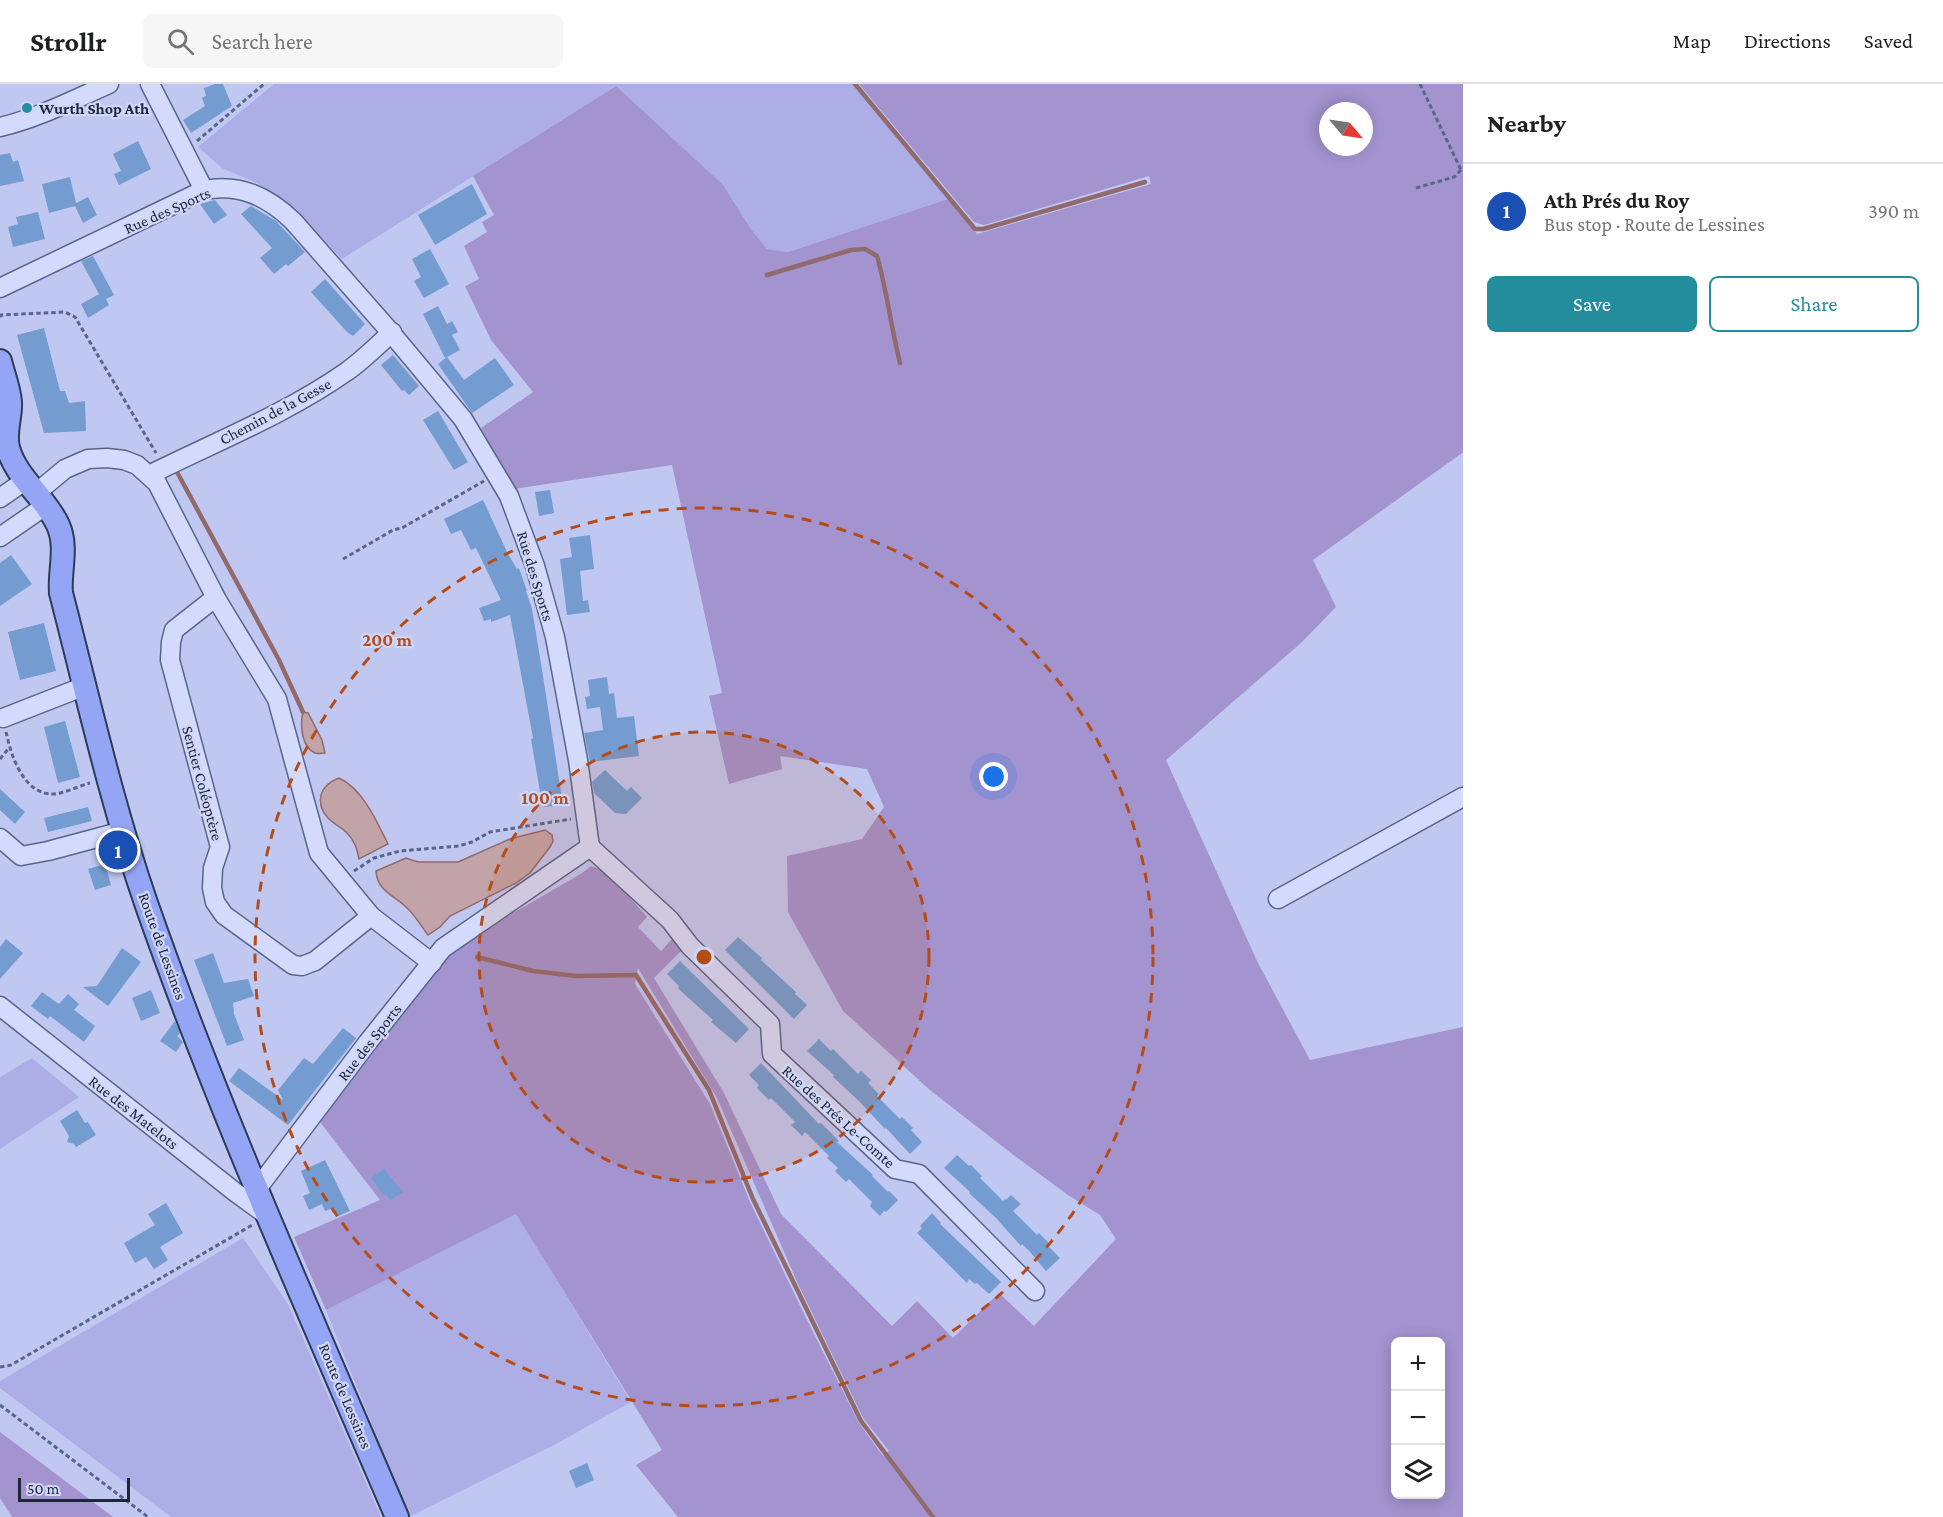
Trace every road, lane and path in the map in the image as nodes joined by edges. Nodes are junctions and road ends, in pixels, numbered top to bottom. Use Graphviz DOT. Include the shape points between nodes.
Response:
graph roads {
  1 [pos="109,84"];
  2 [pos="150,84"];
  3 [pos="264,84"];
  4 [pos="1420,84"];
  5 [pos="0,127"];
  6 [pos="184,152"];
  7 [pos="1462,169"];
  8 [pos="1416,188"];
  9 [pos="204,190"];
  10 [pos="0,288"];
  11 [pos="0,316"];
  12 [pos="392,332"];
  13 [pos="0,362"];
  14 [pos="156,471"];
  15 [pos="496,474"];
  16 [pos="35,493"];
  17 [pos="0,498"];
  18 [pos="0,537"];
  19 [pos="344,560"];
  20 [pos="217,600"];
  21 [pos="85,686"];
  22 [pos="3,718"];
  23 [pos="9,748"];
  24 [pos="0,759"];
  25 [pos="109,777"];
  26 [pos="1463,797"];
  27 [pos="585,818"];
  28 [pos="123,831"];
  29 [pos="0,838"];
  30 [pos="590,847"];
  31 [pos="359,880"];
  32 [pos="1278,899"];
  33 [pos="371,916"];
  34 [pos="432,963"];
  35 [pos="0,1006"];
  36 [pos="256,1189"];
  37 [pos="268,1216"];
  38 [pos="1035,1291"];
  39 [pos="0,1367"];
  40 [pos="0,1405"];
  41 [pos="148,1517"];
  42 [pos="398,1517"];
  1 -- 5 [label="street" via="21,122"];
  2 -- 6 [label="street"];
  3 -- 6 [label="path"];
  4 -- 7 [label="path"];
  6 -- 9 [label="street"];
  7 -- 8 [label="path" via="1454,177"];
  9 -- 10 [label="street, Rue des Sports"];
  9 -- 12 [label="street, Rue des Sports" via="219,187 248,192 278,207"];
  11 -- 14 [label="path" via="65,312 75,317"];
  12 -- 14 [label="street, Chemin de la Gesse" via="325,386"];
  12 -- 15 [label="street, Rue des Sports" via="464,419"];
  13 -- 16 [label="main road, Route de Lessines" via="10,400 8,447 16,467"];
  14 -- 16 [label="street" via="124,460 88,459 65,469"];
  14 -- 20 [label="street" via="157,483"];
  15 -- 19 [label="path"];
  15 -- 27 [label="street, Rue des Sports" via="509,496 535,566 555,637"];
  16 -- 17 [label="street"];
  16 -- 18 [label="street"];
  16 -- 21 [label="main road, Route de Lessines" via="58,524 62,538 61,593"];
  20 -- 33 [label="street" via="277,699 319,853"];
  20 -- 33 [label="street, Sentier Coléoptère" via="174,630 170,660 220,847 213,868 215,902 224,915 293,965 302,966 315,961"];
  21 -- 22 [label="street"];
  21 -- 25 [label="main road, Route de Lessines"];
  22 -- 23 [label="path"];
  23 -- 24 [label="path"];
  23 -- 25 [label="path" via="30,785 41,791 53,794"];
  25 -- 28 [label="main road, Route de Lessines"];
  26 -- 32 [label="street"];
  27 -- 30 [label="street, Rue des Sports"];
  27 -- 31 [label="path" via="504,829 459,846 400,851 374,858 354,871"];
  28 -- 29 [label="street" via="21,856"];
  28 -- 36 [label="main road, Route de Lessines" via="171,972"];
  30 -- 34 [label="street, Rue des Sports" via="443,948"];
  30 -- 38 [label="street, Rue des Prés Le-Comte" via="670,920 690,946 770,1024 772,1054 894,1169 919,1174"];
  33 -- 34 [label="street"];
  34 -- 36 [label="street, Rue des Sports"];
  35 -- 37 [label="street, Rue des Matelots"];
  36 -- 37 [label="main road, Route de Lessines"];
  37 -- 39 [label="path" via="11,1365"];
  37 -- 42 [label="main road, Route de Lessines"];
  40 -- 41 [label="path"];
}
